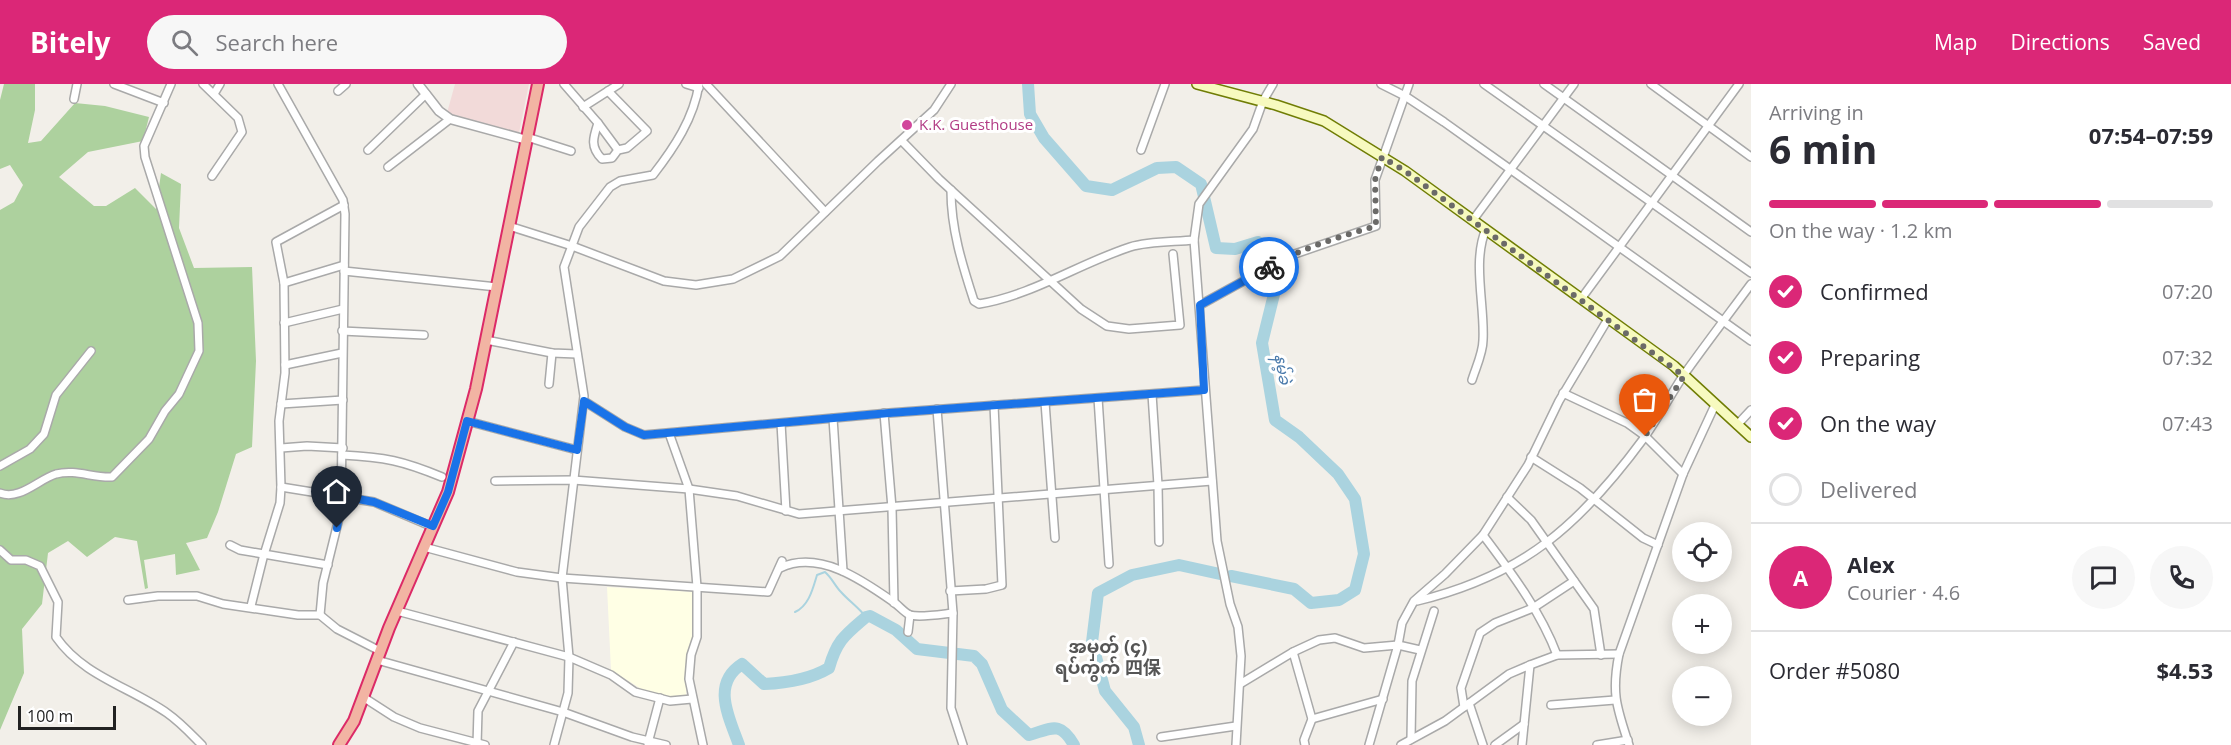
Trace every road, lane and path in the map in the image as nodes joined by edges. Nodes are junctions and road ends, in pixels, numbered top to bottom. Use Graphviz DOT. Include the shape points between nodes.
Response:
graph roads {
  1 [pos="77,84"];
  2 [pos="114,84"];
  3 [pos="171,84"];
  4 [pos="203,84"];
  5 [pos="220,84"];
  6 [pos="278,84"];
  7 [pos="346,84"];
  8 [pos="418,84"];
  9 [pos="538,84"];
  10 [pos="564,84"];
  11 [pos="620,84"];
  12 [pos="687,84"];
  13 [pos="706,84"];
  14 [pos="951,84"];
  15 [pos="1165,84"];
  16 [pos="1197,84"];
  17 [pos="1273,84"];
  18 [pos="1381,84"];
  19 [pos="1409,84"];
  20 [pos="1484,84"];
  21 [pos="1544,84"];
  22 [pos="1574,84"];
  23 [pos="1651,84"];
  24 [pos="1739,84"];
  25 [pos="699,86"];
  26 [pos="338,91"];
  27 [pos="608,91"];
  28 [pos="214,94"];
  29 [pos="426,94"];
  30 [pos="1404,96"];
  31 [pos="1563,98"];
  32 [pos="74,99"];
  33 [pos="1263,101"];
  34 [pos="164,103"];
  35 [pos="583,107"];
  36 [pos="450,119"];
  37 [pos="598,123"];
  38 [pos="1544,125"];
  39 [pos="1708,126"];
  40 [pos="527,139"];
  41 [pos="902,141"];
  42 [pos="368,150"];
  43 [pos="618,150"];
  44 [pos="1141,150"];
  45 [pos="571,151"];
  46 [pos="1382,157"];
  47 [pos="1751,157"];
  48 [pos="388,168"];
  49 [pos="1511,169"];
  50 [pos="1672,174"];
  51 [pos="212,176"];
  52 [pos="951,190"];
  53 [pos="1652,202"];
  54 [pos="344,205"];
  55 [pos="825,212"];
  56 [pos="1473,220"];
  57 [pos="509,226"];
  58 [pos="1485,229"];
  59 [pos="1751,232"];
  60 [pos="1194,240"];
  61 [pos="572,246"];
  62 [pos="1619,246"];
  63 [pos="1173,254"];
  64 [pos="344,268"];
  65 [pos="1751,273"];
  66 [pos="1053,282"];
  67 [pos="284,283"];
  68 [pos="1751,284"];
  69 [pos="496,287"];
  70 [pos="1581,299"];
  71 [pos="1200,305"];
  72 [pos="343,309"];
  73 [pos="1608,318"];
  74 [pos="1723,322"];
  75 [pos="284,323"];
  76 [pos="342,331"];
  77 [pos="424,335"];
  78 [pos="486,340"];
  79 [pos="1751,341"];
  80 [pos="91,351"];
  81 [pos="342,353"];
  82 [pos="552,353"];
  83 [pos="577,354"];
  84 [pos="285,364"];
  85 [pos="1684,376"];
  86 [pos="1472,380"];
  87 [pos="549,384"];
  88 [pos="1204,390"];
  89 [pos="1563,393"];
  90 [pos="1152,394"];
  91 [pos="1098,398"];
  92 [pos="343,400"];
  93 [pos="584,401"];
  94 [pos="1045,402"];
  95 [pos="281,404"];
  96 [pos="994,405"];
  97 [pos="1715,405"];
  98 [pos="937,409"];
  99 [pos="1751,410"];
  100 [pos="884,413"];
  101 [pos="833,418"];
  102 [pos="467,421"];
  103 [pos="780,423"];
  104 [pos="1737,425"];
  105 [pos="669,433"];
  106 [pos="1645,436"];
  107 [pos="1751,437"];
  108 [pos="281,448"];
  109 [pos="577,450"];
  110 [pos="343,452"];
  111 [pos="1532,457"];
  112 [pos="0,466"];
  113 [pos="1683,474"];
  114 [pos="442,477"];
  115 [pos="573,480"];
  116 [pos="495,481"];
  117 [pos="1212,481"];
  118 [pos="1158,485"];
  119 [pos="281,487"];
  120 [pos="689,489"];
  121 [pos="1104,490"];
  122 [pos="0,493"];
  123 [pos="1052,495"];
  124 [pos="342,496"];
  125 [pos="1507,497"];
  126 [pos="1594,499"];
  127 [pos="997,500"];
  128 [pos="944,504"];
  129 [pos="892,508"];
  130 [pos="786,511"];
  131 [pos="838,511"];
  132 [pos="433,526"];
  133 [pos="1483,535"];
  134 [pos="1055,538"];
  135 [pos="1159,542"];
  136 [pos="1547,543"];
  137 [pos="230,545"];
  138 [pos="1658,545"];
  139 [pos="424,547"];
  140 [pos="0,550"];
  141 [pos="264,553"];
  142 [pos="1109,564"];
  143 [pos="328,565"];
  144 [pos="1508,568"];
  145 [pos="843,571"];
  146 [pos="562,578"];
  147 [pos="1574,581"];
  148 [pos="697,588"];
  149 [pos="950,591"];
  150 [pos="128,600"];
  151 [pos="1414,601"];
  152 [pos="894,603"];
  153 [pos="251,606"];
  154 [pos="1533,608"];
  155 [pos="397,611"];
  156 [pos="1434,611"];
  157 [pos="953,613"];
  158 [pos="320,615"];
  159 [pos="910,615"];
  160 [pos="908,632"];
  161 [pos="514,642"];
  162 [pos="1398,645"];
  163 [pos="1420,650"];
  164 [pos="1293,652"];
  165 [pos="1619,654"];
  166 [pos="1601,655"];
  167 [pos="379,656"];
  168 [pos="1557,656"];
  169 [pos="569,657"];
  170 [pos="1530,665"];
  171 [pos="1240,684"];
  172 [pos="488,691"];
  173 [pos="363,697"];
  174 [pos="660,698"];
  175 [pos="692,699"];
  176 [pos="1383,699"];
  177 [pos="1615,700"];
  178 [pos="1466,705"];
  179 [pos="1551,705"];
  180 [pos="563,712"];
  181 [pos="1312,719"];
  182 [pos="1524,724"];
  183 [pos="1236,726"];
  184 [pos="1161,737"];
  185 [pos="1411,739"];
  186 [pos="1629,742"];
  187 [pos="648,743"];
  188 [pos="480,744"];
  189 [pos="202,745"];
  190 [pos="339,745"];
  191 [pos="554,745"];
  192 [pos="666,745"];
  193 [pos="703,745"];
  194 [pos="963,745"];
  195 [pos="1236,745"];
  196 [pos="1305,745"];
  197 [pos="1369,745"];
  198 [pos="1401,745"];
  199 [pos="1483,745"];
  200 [pos="1495,745"];
  201 [pos="1522,745"];
  202 [pos="1597,745"];
  1 -- 32 [label="street"];
  2 -- 34 [label="street"];
  3 -- 34 [label="street"];
  4 -- 28 [label="street"];
  5 -- 28 [label="street"];
  6 -- 54 [label="street"];
  7 -- 26 [label="street"];
  8 -- 29 [label="street"];
  9 -- 40 [label="highway"];
  10 -- 35 [label="street"];
  11 -- 27 [label="street"];
  12 -- 25 [label="street"];
  13 -- 55 [label="street"];
  14 -- 41 [label="street" via="934,110"];
  15 -- 44 [label="street"];
  16 -- 33 [label="main road"];
  17 -- 33 [label="street"];
  18 -- 30 [label="street"];
  19 -- 30 [label="street"];
  20 -- 38 [label="street"];
  21 -- 31 [label="street"];
  22 -- 31 [label="street"];
  23 -- 39 [label="street"];
  24 -- 39 [label="street"];
  25 -- 61 [label="street" via="686,125 653,175 614,183 579,227"];
  27 -- 35 [label="street"];
  27 -- 43 [label="street" via="647,131 627,148"];
  28 -- 51 [label="street" via="238,118 242,132"];
  29 -- 36 [label="street"];
  29 -- 42 [label="street"];
  30 -- 46 [label="street"];
  30 -- 49 [label="street"];
  31 -- 38 [label="street"];
  31 -- 50 [label="street"];
  33 -- 46 [label="main road" via="1324,121"];
  33 -- 60 [label="street" via="1253,129 1199,204"];
  34 -- 122 [label="street" via="144,146 145,157 198,323 199,351 195,361 149,439 112,477 66,472 15,494"];
  35 -- 37 [label="street"];
  36 -- 40 [label="street"];
  36 -- 48 [label="street"];
  37 -- 43 [label="street"];
  37 -- 43 [label="street" via="592,142 597,154 602,159 612,158"];
  38 -- 49 [label="street"];
  38 -- 53 [label="street"];
  39 -- 47 [label="street"];
  39 -- 50 [label="street"];
  40 -- 45 [label="street"];
  40 -- 57 [label="highway"];
  41 -- 52 [label="street"];
  41 -- 55 [label="street"];
  46 -- 56 [label="main road"];
  46 -- 71 [label="street" via="1375,180 1376,226 1289,256"];
  49 -- 56 [label="street"];
  49 -- 62 [label="street"];
  50 -- 53 [label="street"];
  50 -- 59 [label="street"];
  52 -- 66 [label="street"];
  52 -- 66 [label="street" via="951,217 974,301 999,301"];
  53 -- 62 [label="street"];
  53 -- 65 [label="street"];
  54 -- 64 [label="street"];
  54 -- 67 [label="street" via="276,242"];
  55 -- 61 [label="street" via="780,255 733,279 696,285 664,281"];
  56 -- 58 [label="main road"];
  57 -- 61 [label="street"];
  57 -- 69 [label="highway"];
  58 -- 70 [label="main road"];
  58 -- 86 [label="street" via="1481,255 1483,341"];
  60 -- 66 [label="street" via="1130,247"];
  60 -- 71 [label="street"];
  61 -- 83 [label="street" via="564,267"];
  62 -- 70 [label="street"];
  62 -- 74 [label="street"];
  63 -- 66 [label="street" via="1180,325 1107,326 1081,309"];
  64 -- 67 [label="street"];
  64 -- 69 [label="street"];
  64 -- 72 [label="street"];
  67 -- 75 [label="street"];
  68 -- 74 [label="street"];
  69 -- 78 [label="highway"];
  70 -- 73 [label="main road"];
  71 -- 88 [label="street"];
  72 -- 75 [label="street"];
  72 -- 76 [label="street"];
  73 -- 85 [label="main road"];
  73 -- 89 [label="street"];
  74 -- 79 [label="street"];
  74 -- 85 [label="street"];
  75 -- 84 [label="street"];
  76 -- 77 [label="street"];
  76 -- 81 [label="street"];
  78 -- 82 [label="street"];
  78 -- 102 [label="highway"];
  80 -- 112 [label="street" via="56,395 44,434 30,449"];
  81 -- 84 [label="street"];
  81 -- 92 [label="street"];
  82 -- 83 [label="street"];
  82 -- 87 [label="street"];
  83 -- 93 [label="street"];
  84 -- 95 [label="street"];
  85 -- 97 [label="main road"];
  85 -- 106 [label="street"];
  88 -- 90 [label="street"];
  88 -- 117 [label="street"];
  89 -- 106 [label="street" via="1627,423"];
  89 -- 111 [label="street"];
  90 -- 91 [label="street"];
  90 -- 118 [label="street"];
  91 -- 94 [label="street"];
  91 -- 121 [label="street"];
  92 -- 95 [label="street"];
  92 -- 110 [label="street"];
  93 -- 105 [label="street" via="644,435"];
  93 -- 109 [label="street"];
  94 -- 96 [label="street"];
  94 -- 123 [label="street"];
  95 -- 108 [label="street"];
  96 -- 98 [label="street"];
  96 -- 127 [label="street"];
  97 -- 104 [label="main road"];
  97 -- 113 [label="street"];
  98 -- 100 [label="street"];
  98 -- 128 [label="street"];
  99 -- 104 [label="street"];
  100 -- 101 [label="street"];
  100 -- 129 [label="street"];
  101 -- 103 [label="street"];
  101 -- 131 [label="street"];
  102 -- 109 [label="street"];
  102 -- 132 [label="highway" via="448,492"];
  103 -- 105 [label="street"];
  103 -- 130 [label="street"];
  104 -- 107 [label="main road"];
  105 -- 120 [label="street"];
  106 -- 113 [label="street"];
  106 -- 126 [label="street"];
  108 -- 110 [label="street" via="307,446"];
  108 -- 119 [label="street"];
  109 -- 115 [label="street"];
  110 -- 114 [label="street" via="397,460"];
  110 -- 124 [label="street"];
  111 -- 125 [label="street"];
  111 -- 126 [label="street"];
  113 -- 138 [label="street"];
  115 -- 116 [label="street"];
  115 -- 120 [label="street"];
  115 -- 146 [label="street"];
  117 -- 118 [label="street"];
  117 -- 171 [label="street" via="1216,541 1238,627"];
  118 -- 121 [label="street"];
  118 -- 135 [label="street"];
  119 -- 124 [label="street"];
  119 -- 141 [label="street" via="280,503"];
  120 -- 130 [label="street" via="737,496"];
  120 -- 148 [label="street"];
  121 -- 123 [label="street"];
  121 -- 142 [label="street"];
  123 -- 127 [label="street"];
  123 -- 134 [label="street"];
  124 -- 132 [label="street" via="374,502"];
  124 -- 143 [label="street"];
  125 -- 133 [label="street"];
  125 -- 136 [label="street" via="1531,520"];
  126 -- 136 [label="street"];
  126 -- 138 [label="street" via="1643,538"];
  127 -- 128 [label="street"];
  127 -- 149 [label="street" via="1002,585"];
  128 -- 129 [label="street"];
  128 -- 149 [label="street"];
  129 -- 131 [label="street"];
  129 -- 152 [label="street"];
  130 -- 131 [label="street"];
  131 -- 145 [label="street"];
  132 -- 139 [label="highway"];
  133 -- 144 [label="street"];
  133 -- 151 [label="street"];
  136 -- 144 [label="street"];
  136 -- 147 [label="street"];
  137 -- 141 [label="street"];
  138 -- 165 [label="street"];
  139 -- 146 [label="street" via="517,572"];
  139 -- 155 [label="highway"];
  140 -- 189 [label="street" via="12,560 40,566 58,602 56,637 66,652 119,688 168,714"];
  141 -- 143 [label="street"];
  141 -- 153 [label="street"];
  143 -- 158 [label="street"];
  144 -- 151 [label="street" via="1452,592"];
  144 -- 154 [label="street"];
  145 -- 148 [label="street" via="819,564 791,563 781,565 768,592"];
  145 -- 152 [label="street"];
  146 -- 148 [label="street"];
  146 -- 169 [label="street"];
  147 -- 154 [label="street"];
  147 -- 166 [label="street" via="1594,609"];
  148 -- 175 [label="street" via="697,637 690,655 688,679"];
  149 -- 157 [label="street"];
  150 -- 153 [label="street" via="196,596 223,604"];
  151 -- 162 [label="street" via="1402,623"];
  152 -- 159 [label="street"];
  153 -- 158 [label="street"];
  154 -- 168 [label="street" via="1550,634"];
  154 -- 178 [label="street" via="1480,633 1461,688"];
  155 -- 161 [label="street"];
  155 -- 167 [label="highway"];
  156 -- 163 [label="street"];
  157 -- 159 [label="street"];
  157 -- 194 [label="street" via="951,708"];
  158 -- 167 [label="street"];
  159 -- 160 [label="street"];
  161 -- 169 [label="street"];
  161 -- 172 [label="street"];
  162 -- 163 [label="street"];
  162 -- 164 [label="street" via="1364,648 1335,638 1319,640"];
  162 -- 176 [label="street"];
  163 -- 185 [label="street" via="1412,681"];
  164 -- 171 [label="street"];
  164 -- 181 [label="street"];
  165 -- 166 [label="street"];
  165 -- 177 [label="street"];
  166 -- 168 [label="street"];
  167 -- 172 [label="street"];
  167 -- 173 [label="highway"];
  168 -- 170 [label="street"];
  169 -- 174 [label="street" via="611,675 635,692"];
  169 -- 180 [label="street"];
  170 -- 178 [label="street" via="1509,674"];
  170 -- 182 [label="street"];
  171 -- 183 [label="street"];
  172 -- 180 [label="street"];
  172 -- 188 [label="street" via="478,711"];
  173 -- 188 [label="street" via="420,728"];
  173 -- 190 [label="highway"];
  174 -- 175 [label="street"];
  174 -- 187 [label="street"];
  175 -- 193 [label="street"];
  176 -- 181 [label="street"];
  176 -- 197 [label="street"];
  177 -- 179 [label="street"];
  177 -- 186 [label="street"];
  178 -- 185 [label="street"];
  178 -- 199 [label="street"];
  180 -- 187 [label="street"];
  180 -- 191 [label="street"];
  181 -- 196 [label="street"];
  182 -- 200 [label="street"];
  182 -- 201 [label="street"];
  183 -- 184 [label="street"];
  183 -- 195 [label="street"];
  185 -- 198 [label="street"];
  186 -- 202 [label="street"];
  187 -- 192 [label="street"];
}
